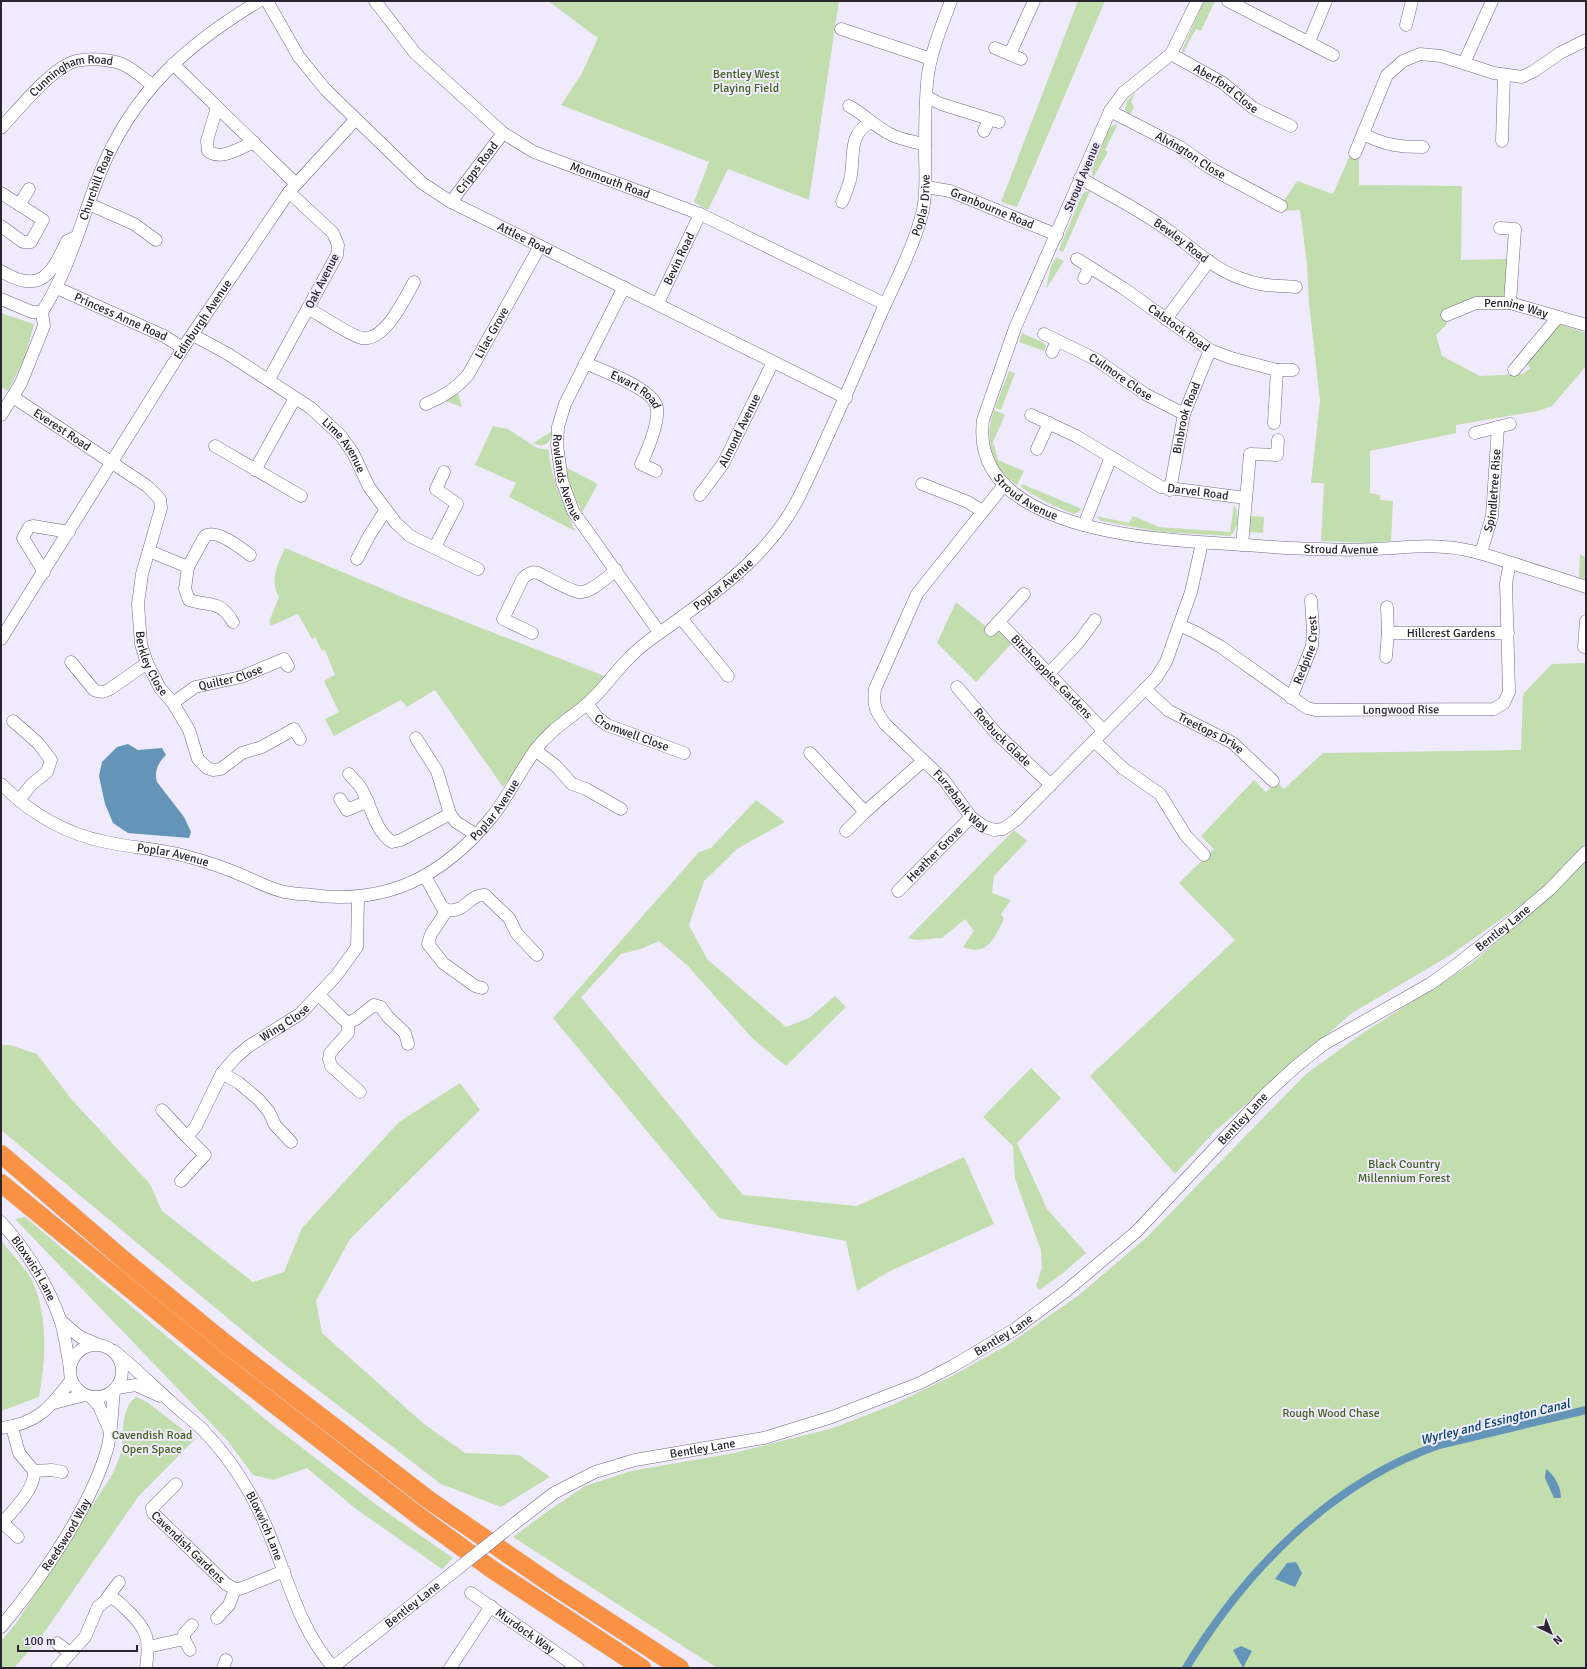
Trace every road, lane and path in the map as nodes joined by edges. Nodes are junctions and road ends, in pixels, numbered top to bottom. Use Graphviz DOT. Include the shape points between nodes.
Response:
graph roads {
  1 [pos="259,1"];
  2 [pos="267,1"];
  3 [pos="376,1"];
  4 [pos="951,1"];
  5 [pos="1034,1"];
  6 [pos="1197,1"];
  7 [pos="1228,1"];
  8 [pos="1326,1"];
  9 [pos="1412,1"];
  10 [pos="1492,1"];
  11 [pos="1406,25"];
  12 [pos="847,28"];
  13 [pos="1586,40"];
  14 [pos="1310,42"];
  15 [pos="996,48"];
  16 [pos="1171,54"];
  17 [pos="1333,55"];
  18 [pos="932,59"];
  19 [pos="1464,63"];
  20 [pos="173,64"];
  21 [pos="1504,76"];
  22 [pos="152,85"];
  23 [pos="927,97"];
  24 [pos="849,106"];
  25 [pos="217,107"];
  26 [pos="1110,111"];
  27 [pos="355,120"];
  28 [pos="1286,120"];
  29 [pos="870,123"];
  30 [pos="991,124"];
  31 [pos="1,128"];
  32 [pos="498,129"];
  33 [pos="1363,134"];
  34 [pos="1502,141"];
  35 [pos="254,142"];
  36 [pos="925,145"];
  37 [pos="1423,147"];
  38 [pos="1355,153"];
  39 [pos="1080,178"];
  40 [pos="926,187"];
  41 [pos="293,188"];
  42 [pos="29,189"];
  43 [pos="1,193"];
  44 [pos="451,202"];
  45 [pos="842,202"];
  46 [pos="18,204"];
  47 [pos="89,204"];
  48 [pos="1273,206"];
  49 [pos="700,214"];
  50 [pos="1,226"];
  51 [pos="1500,228"];
  52 [pos="1057,235"];
  53 [pos="77,237"];
  54 [pos="156,240"];
  55 [pos="540,246"];
  56 [pos="1077,259"];
  57 [pos="1209,261"];
  58 [pos="1090,267"];
  59 [pos="1,271"];
  60 [pos="1084,278"];
  61 [pos="414,282"];
  62 [pos="624,287"];
  63 [pos="57,288"];
  64 [pos="1290,290"];
  65 [pos="1,300"];
  66 [pos="1510,302"];
  67 [pos="658,303"];
  68 [pos="885,304"];
  69 [pos="308,308"];
  70 [pos="42,312"];
  71 [pos="1448,315"];
  72 [pos="1558,317"];
  73 [pos="1166,319"];
  74 [pos="1586,325"];
  75 [pos="1044,334"];
  76 [pos="193,335"];
  77 [pos="1057,341"];
  78 [pos="183,348"];
  79 [pos="1210,350"];
  80 [pos="1052,352"];
  81 [pos="585,362"];
  82 [pos="773,362"];
  83 [pos="1277,370"];
  84 [pos="1293,370"];
  85 [pos="1514,370"];
  86 [pos="269,380"];
  87 [pos="13,397"];
  88 [pos="295,398"];
  89 [pos="846,398"];
  90 [pos="426,404"];
  91 [pos="1184,414"];
  92 [pos="1,415"];
  93 [pos="1031,415"];
  94 [pos="1049,423"];
  95 [pos="1274,423"];
  96 [pos="1475,433"];
  97 [pos="1278,440"];
  98 [pos="215,446"];
  99 [pos="1037,449"];
  100 [pos="1111,457"];
  101 [pos="112,462"];
  102 [pos="255,470"];
  103 [pos="656,471"];
  104 [pos="444,472"];
  105 [pos="1004,485"];
  106 [pos="925,488"];
  107 [pos="1170,490"];
  108 [pos="700,495"];
  109 [pos="301,496"];
  110 [pos="1246,498"];
  111 [pos="385,511"];
  112 [pos="982,511"];
  113 [pos="1084,525"];
  114 [pos="69,532"];
  115 [pos="1202,543"];
  116 [pos="1242,545"];
  117 [pos="435,547"];
  118 [pos="150,551"];
  119 [pos="1481,553"];
  120 [pos="250,555"];
  121 [pos="357,559"];
  122 [pos="1510,562"];
  123 [pos="188,567"];
  124 [pos="478,569"];
  125 [pos="616,570"];
  126 [pos="44,572"];
  127 [pos="1586,588"];
  128 [pos="1024,594"];
  129 [pos="1311,600"];
  130 [pos="1387,607"];
  131 [pos="681,618"];
  132 [pos="1095,619"];
  133 [pos="1586,621"];
  134 [pos="233,622"];
  135 [pos="1179,625"];
  136 [pos="659,632"];
  137 [pos="1391,632"];
  138 [pos="532,633"];
  139 [pos="1508,633"];
  140 [pos="1,639"];
  141 [pos="1584,647"];
  142 [pos="1386,657"];
  143 [pos="71,662"];
  144 [pos="147,663"];
  145 [pos="288,666"];
  146 [pos="1049,673"];
  147 [pos="728,676"];
  148 [pos="957,687"];
  149 [pos="1145,689"];
  150 [pos="1291,698"];
  151 [pos="173,703"];
  152 [pos="587,704"];
  153 [pos="13,721"];
  154 [pos="1104,731"];
  155 [pos="416,738"];
  156 [pos="300,739"];
  157 [pos="1094,741"];
  158 [pos="535,750"];
  159 [pos="684,753"];
  160 [pos="810,753"];
  161 [pos="923,761"];
  162 [pos="349,774"];
  163 [pos="1273,781"];
  164 [pos="1,784"];
  165 [pos="1051,785"];
  166 [pos="340,799"];
  167 [pos="19,800"];
  168 [pos="368,801"];
  169 [pos="621,809"];
  170 [pos="865,812"];
  171 [pos="450,814"];
  172 [pos="971,817"];
  173 [pos="852,830"];
  174 [pos="475,834"];
  175 [pos="1586,852"];
  176 [pos="1204,855"];
  177 [pos="425,876"];
  178 [pos="898,891"];
  179 [pos="358,898"];
  180 [pos="447,910"];
  181 [pos="537,955"];
  182 [pos="482,988"];
  183 [pos="319,995"];
  184 [pos="348,1022"];
  185 [pos="408,1044"];
  186 [pos="222,1073"];
  187 [pos="360,1092"];
  188 [pos="162,1110"];
  189 [pos="186,1137"];
  190 [pos="291,1142"];
  191 [pos="1,1154"];
  192 [pos="181,1181"];
  193 [pos="1,1183"];
  194 [pos="1,1222"];
  195 [pos="60,1320"];
  196 [pos="98,1344"];
  197 [pos="114,1351"];
  198 [pos="71,1374"];
  199 [pos="116,1389"];
  200 [pos="88,1396"];
  201 [pos="170,1401"];
  202 [pos="54,1403"];
  203 [pos="6,1427"];
  204 [pos="110,1432"];
  205 [pos="34,1471"];
  206 [pos="62,1472"];
  207 [pos="176,1484"];
  208 [pos="2,1523"];
  209 [pos="18,1537"];
  210 [pos="284,1571"];
  211 [pos="119,1582"];
  212 [pos="235,1589"];
  213 [pos="471,1593"];
  214 [pos="107,1598"];
  215 [pos="491,1606"];
  216 [pos="225,1615"];
  217 [pos="192,1625"];
  218 [pos="1,1627"];
  219 [pos="184,1639"];
  220 [pos="57,1643"];
  221 [pos="148,1647"];
  222 [pos="190,1650"];
  223 [pos="70,1653"];
  224 [pos="57,1668"];
  225 [pos="146,1668"];
  226 [pos="333,1668"];
  227 [pos="450,1668"];
  228 [pos="578,1668"];
  229 [pos="642,1668"];
  230 [pos="680,1668"];
  1 -- 20 [label="street, Churchill Road" via="221,24"];
  2 -- 27 [label="street, Attlee Road" via="299,57"];
  3 -- 32 [label="street, Monmouth Road" via="415,53"];
  4 -- 18 [label="street, Poplar Drive"];
  5 -- 15 [label="street" via="1015,57"];
  6 -- 16 [label="street, Stroud Avenue"];
  7 -- 14 [label="street" via="1257,10"];
  8 -- 14 [label="street"];
  9 -- 11 [label="street"];
  10 -- 19 [label="street"];
  12 -- 18 [label="street"];
  13 -- 21 [label="street" via="1522,77"];
  14 -- 17 [label="street"];
  16 -- 26 [label="street, Stroud Avenue" via="1123,93"];
  16 -- 28 [label="street, Aberford Close" via="1223,83 1254,108"];
  18 -- 23 [label="street, Poplar Drive"];
  19 -- 21 [label="street"];
  19 -- 33 [label="street" via="1441,56 1420,54 1403,61 1387,76"];
  20 -- 22 [label="street, Churchill Road"];
  20 -- 25 [label="street, Oak Avenue"];
  21 -- 34 [label="street"];
  22 -- 31 [label="street, Cunningham Road" via="122,64 99,60 75,61 59,70 36,90"];
  22 -- 47 [label="street, Churchill Road" via="121,130 100,172"];
  23 -- 30 [label="street"];
  23 -- 36 [label="street, Poplar Drive"];
  24 -- 29 [label="street"];
  25 -- 35 [label="street, Oak Avenue"];
  25 -- 35 [label="street" via="207,141 208,152 216,156 222,155"];
  26 -- 39 [label="street, Stroud Avenue"];
  26 -- 48 [label="street, Alvington Close" via="1180,147"];
  27 -- 41 [label="street, Edinburgh Avenue"];
  27 -- 44 [label="street, Attlee Road" via="422,183"];
  29 -- 36 [label="street" via="903,140"];
  29 -- 45 [label="street" via="864,126 855,138 851,177"];
  32 -- 44 [label="street, Cripps Road"];
  32 -- 49 [label="street, Monmouth Road" via="534,152"];
  33 -- 37 [label="street" via="1381,143 1398,147"];
  33 -- 38 [label="street"];
  35 -- 41 [label="street, Oak Avenue"];
  36 -- 40 [label="street, Poplar Drive"];
  39 -- 52 [label="street, Stroud Avenue"];
  39 -- 57 [label="street, Bewley Road" via="1168,230"];
  40 -- 52 [label="street, Granbourne Road" via="950,190"];
  40 -- 68 [label="street, Poplar Drive" via="919,224"];
  41 -- 69 [label="street, Oak Avenue" via="332,233 338,245 337,255"];
  41 -- 76 [label="street, Edinburgh Avenue"];
  42 -- 46 [label="street"];
  43 -- 46 [label="street"];
  44 -- 55 [label="street, Attlee Road"];
  46 -- 50 [label="street" via="43,220 31,242 23,242"];
  47 -- 53 [label="street, Churchill Road"];
  47 -- 54 [label="street" via="134,224"];
  49 -- 67 [label="street, Bevin Road"];
  49 -- 68 [label="street, Monmouth Road"];
  51 -- 66 [label="street" via="1515,229"];
  52 -- 105 [label="street, Stroud Avenue" via="1015,328 983,420 982,442 986,460"];
  53 -- 59 [label="street" via="67,241 46,278 36,282 25,282"];
  53 -- 63 [label="street, Churchill Road"];
  55 -- 62 [label="street, Attlee Road"];
  55 -- 90 [label="street, Lilac Grove" via="468,375 457,387"];
  56 -- 58 [label="street, Calstock Road"];
  57 -- 64 [label="street, Bewley Road" via="1238,278 1262,286"];
  57 -- 73 [label="street"];
  58 -- 60 [label="street"];
  58 -- 73 [label="street, Calstock Road"];
  61 -- 69 [label="street" via="388,326 372,338 360,338"];
  62 -- 67 [label="street, Attlee Road"];
  62 -- 81 [label="street, Rowlands Avenue"];
  63 -- 70 [label="street, Churchill Road"];
  63 -- 78 [label="street, Princess Anne Road" via="164,336"];
  65 -- 70 [label="street" via="32,312"];
  66 -- 71 [label="street, Pennine Way" via="1476,303"];
  66 -- 72 [label="street, Pennine Way"];
  67 -- 82 [label="street, Attlee Road"];
  68 -- 89 [label="street, Poplar Drive"];
  69 -- 86 [label="street, Oak Avenue"];
  70 -- 87 [label="street" via="44,326"];
  72 -- 74 [label="street, Pennine Way"];
  72 -- 85 [label="street"];
  73 -- 79 [label="street, Calstock Road"];
  75 -- 77 [label="street, Culmore Close"];
  76 -- 78 [label="street, Edinburgh Avenue"];
  76 -- 86 [label="street, Lime Avenue"];
  77 -- 80 [label="street"];
  77 -- 91 [label="street, Culmore Close" via="1097,360 1145,394"];
  78 -- 101 [label="street, Edinburgh Avenue"];
  79 -- 83 [label="street, Calstock Road"];
  79 -- 91 [label="street, Binbrook Road"];
  81 -- 103 [label="street, Ewart Road" via="644,390 653,398 657,414 650,444 641,464"];
  81 -- 125 [label="street, Rowlands Avenue" via="565,404 558,427 557,445 562,482 573,510"];
  82 -- 89 [label="street, Attlee Road"];
  82 -- 108 [label="street, Almond Avenue" via="723,464"];
  83 -- 84 [label="street, Calstock Road"];
  83 -- 95 [label="street"];
  86 -- 88 [label="street, Lime Avenue"];
  87 -- 92 [label="street"];
  87 -- 101 [label="street, Everest Road"];
  88 -- 102 [label="street"];
  88 -- 111 [label="street, Lime Avenue" via="311,408 341,436"];
  89 -- 131 [label="street, Poplar Avenue" via="798,498 772,538 748,564"];
  91 -- 107 [label="street, Binbrook Road"];
  93 -- 94 [label="street, Darvel Road"];
  94 -- 99 [label="street"];
  94 -- 100 [label="street, Darvel Road"];
  96 -- 119 [label="street, Spindletree Rise" via="1504,426 1492,516"];
  97 -- 110 [label="street, Darvel Road" via="1277,456 1250,454"];
  98 -- 102 [label="street"];
  100 -- 107 [label="street, Darvel Road" via="1144,479"];
  100 -- 113 [label="street"];
  101 -- 114 [label="street, Edinburgh Avenue"];
  101 -- 118 [label="street, Berkley Close" via="147,486 160,499 161,508"];
  102 -- 109 [label="street"];
  104 -- 117 [label="street" via="436,489 457,504"];
  105 -- 112 [label="street, Furzebank Way"];
  105 -- 113 [label="street, Stroud Avenue" via="1036,506"];
  106 -- 112 [label="street" via="968,502"];
  107 -- 110 [label="street, Darvel Road"];
  110 -- 116 [label="street, Darvel Road"];
  111 -- 117 [label="street, Lime Avenue" via="410,536"];
  111 -- 121 [label="street"];
  112 -- 161 [label="street, Furzebank Way" via="917,594 875,689 874,703 878,714"];
  113 -- 115 [label="street, Stroud Avenue" via="1140,537"];
  114 -- 126 [label="street, Edinburgh Avenue"];
  114 -- 126 [label="street" via="29,526 23,536"];
  115 -- 116 [label="street, Stroud Avenue"];
  115 -- 135 [label="street, Furzebank Way"];
  116 -- 119 [label="street, Stroud Avenue" via="1318,549 1444,546"];
  117 -- 124 [label="street, Lime Avenue"];
  118 -- 123 [label="street"];
  118 -- 144 [label="street, Berkley Close" via="142,574 138,604 139,630"];
  119 -- 122 [label="street, Stroud Avenue"];
  120 -- 123 [label="street" via="222,537 208,534"];
  122 -- 127 [label="street, Stroud Avenue"];
  122 -- 139 [label="street, Longwood Rise" via="1506,583"];
  123 -- 134 [label="street" via="185,589 189,600 220,607"];
  125 -- 136 [label="street, Rowlands Avenue"];
  125 -- 138 [label="street" via="586,591 578,592 538,573 528,574 523,578 503,619"];
  126 -- 140 [label="street, Edinburgh Avenue"];
  128 -- 146 [label="street, Birchcoppice Gardens" via="995,626"];
  129 -- 150 [label="street, Redpine Crest" via="1312,646"];
  130 -- 137 [label="street"];
  131 -- 136 [label="street, Poplar Avenue"];
  131 -- 147 [label="street"];
  132 -- 146 [label="street"];
  133 -- 141 [label="street"];
  135 -- 149 [label="street, Furzebank Way" via="1166,662"];
  135 -- 150 [label="street, Longwood Rise" via="1221,647"];
  136 -- 152 [label="street, Poplar Avenue" via="631,656"];
  137 -- 139 [label="street, Hillcrest Gardens"];
  137 -- 142 [label="street"];
  139 -- 150 [label="street, Longwood Rise" via="1508,697 1500,707 1494,709 1314,710"];
  143 -- 144 [label="street" via="98,692 104,692"];
  144 -- 151 [label="street, Berkley Close" via="160,688"];
  145 -- 151 [label="street, Quilter Close" via="284,659 241,677 195,687"];
  146 -- 154 [label="street, Birchcoppice Gardens"];
  148 -- 165 [label="street, Roebuck Glade" via="996,733"];
  149 -- 154 [label="street, Furzebank Way"];
  149 -- 163 [label="street, Treetops Drive" via="1169,711 1233,743"];
  151 -- 156 [label="street, Berkley Close" via="189,730 198,759 213,770 221,769 242,753 262,747 294,729"];
  152 -- 158 [label="street, Poplar Avenue" via="560,723"];
  152 -- 159 [label="street, Cromwell Close" via="598,718 607,724"];
  153 -- 167 [label="street" via="38,743 51,760 47,772 32,784"];
  154 -- 157 [label="street, Furzebank Way"];
  155 -- 171 [label="street" via="437,771"];
  157 -- 165 [label="street, Furzebank Way"];
  157 -- 176 [label="street" via="1124,769 1160,794 1186,836"];
  158 -- 169 [label="street" via="560,769 572,784"];
  158 -- 174 [label="street, Poplar Avenue" via="491,817"];
  160 -- 170 [label="street" via="823,773"];
  161 -- 170 [label="street"];
  161 -- 172 [label="street, Furzebank Way" via="944,780"];
  162 -- 168 [label="street"];
  164 -- 167 [label="street, Poplar Avenue"];
  165 -- 172 [label="street, Furzebank Way" via="1016,820 1003,829 994,830 983,826"];
  166 -- 168 [label="street" via="347,810"];
  167 -- 179 [label="street, Poplar Avenue" via="48,821 84,837 186,856 230,870 281,891 330,898"];
  168 -- 171 [label="street" via="384,835 392,842 401,840"];
  170 -- 173 [label="street"];
  171 -- 174 [label="street" via="456,822"];
  172 -- 178 [label="street, Heather Grove"];
  174 -- 177 [label="street, Poplar Avenue" via="449,859"];
  175 -- 226 [label="street, Bentley Lane, bridge" via="1549,890 1516,918 1430,984 1324,1044 1294,1068 1265,1095 1136,1232 1078,1282 1014,1328 920,1383 832,1417 764,1438 635,1460 595,1472 554,1493"];
  177 -- 179 [label="street, Poplar Avenue" via="390,892"];
  177 -- 180 [label="street" via="442,907"];
  179 -- 183 [label="street, Wing Close" via="358,947"];
  180 -- 181 [label="street" via="456,911 474,897 485,894 509,918 517,934"];
  180 -- 182 [label="street" via="430,934 428,944 443,962 475,986"];
  183 -- 184 [label="street"];
  183 -- 186 [label="street, Wing Close" via="300,1014 249,1046"];
  184 -- 185 [label="street" via="374,1005 380,1007 405,1033"];
  184 -- 187 [label="street" via="348,1033 330,1053 329,1059 331,1066"];
  186 -- 189 [label="street, Wing Close" via="196,1126"];
  186 -- 190 [label="street" via="259,1100"];
  188 -- 189 [label="street"];
  189 -- 192 [label="street" via="205,1156"];
  191 -- 230 [label="highway" via="224,1343 429,1500"];
  193 -- 229 [label="highway" via="212,1356 420,1517 493,1570"];
  194 -- 195 [label="street, Bloxwich Lane" via="21,1244 44,1283"];
  195 -- 196 [label="street, Bloxwich Lane" via="80,1337"];
  195 -- 198 [label="street, Bloxwich Lane"];
  196 -- 197 [label="street"];
  196 -- 198 [label="street" via="78,1352 71,1363"];
  197 -- 199 [label="street" via="123,1370 122,1380"];
  197 -- 201 [label="street, Bloxwich Lane" via="140,1371"];
  198 -- 200 [label="street" via="78,1390"];
  198 -- 202 [label="street"];
  199 -- 200 [label="street" via="106,1396"];
  199 -- 201 [label="street, Bloxwich Lane" via="136,1385"];
  199 -- 204 [label="street, Reedswood Way"];
  200 -- 202 [label="street"];
  200 -- 204 [label="street" via="99,1406"];
  201 -- 210 [label="street, Bloxwich Lane" via="202,1430 236,1470 262,1516"];
  202 -- 203 [label="street" via="39,1416 24,1424"];
  203 -- 205 [label="street" via="19,1453"];
  204 -- 218 [label="street, Reedswood Way" via="104,1459 92,1491 39,1576"];
  205 -- 206 [label="street"];
  205 -- 208 [label="street" via="32,1484"];
  207 -- 212 [label="street, Cavendish Gardens" via="152,1508 153,1513 226,1584"];
  208 -- 209 [label="street"];
  210 -- 212 [label="street, Cavendish Gardens"];
  210 -- 226 [label="street, Bloxwich Lane" via="304,1624 320,1653"];
  211 -- 214 [label="street"];
  212 -- 216 [label="street, Cavendish Gardens"];
  213 -- 215 [label="street, Murdock Way"];
  214 -- 221 [label="street" via="116,1600 141,1624"];
  214 -- 223 [label="street" via="98,1607 87,1634"];
  215 -- 227 [label="street"];
  215 -- 228 [label="street, Murdock Way"];
  217 -- 219 [label="street" via="184,1634"];
  219 -- 221 [label="street"];
  219 -- 222 [label="street"];
  220 -- 223 [label="street"];
  221 -- 225 [label="street"];
  223 -- 224 [label="street"];
}
